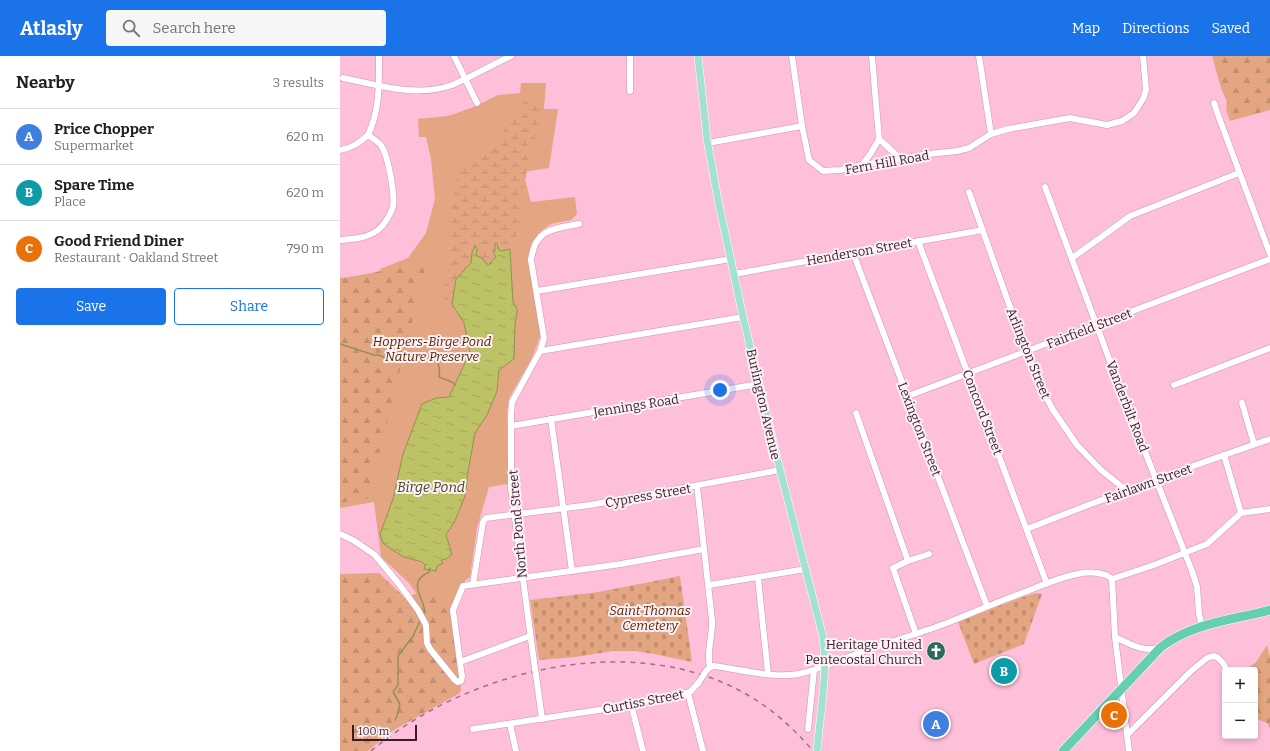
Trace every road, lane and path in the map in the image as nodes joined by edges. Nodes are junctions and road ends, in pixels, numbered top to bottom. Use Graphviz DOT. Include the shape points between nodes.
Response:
graph roads {
  1 [pos="378,56"];
  2 [pos="454,56"];
  3 [pos="510,56"];
  4 [pos="630,56"];
  5 [pos="698,56"];
  6 [pos="792,56"];
  7 [pos="872,56"];
  8 [pos="979,56"];
  9 [pos="1143,56"];
  10 [pos="343,78"];
  11 [pos="466,79"];
  12 [pos="379,85"];
  13 [pos="630,91"];
  14 [pos="477,103"];
  15 [pos="1214,103"];
  16 [pos="802,126"];
  17 [pos="991,134"];
  18 [pos="368,135"];
  19 [pos="879,139"];
  20 [pos="708,143"];
  21 [pos="340,150"];
  22 [pos="900,158"];
  23 [pos="862,165"];
  24 [pos="1239,173"];
  25 [pos="1046,187"];
  26 [pos="969,192"];
  27 [pos="579,224"];
  28 [pos="983,230"];
  29 [pos="340,240"];
  30 [pos="918,241"];
  31 [pos="853,253"];
  32 [pos="1270,254"];
  33 [pos="1072,258"];
  34 [pos="731,259"];
  35 [pos="1270,259"];
  36 [pos="734,274"];
  37 [pos="537,291"];
  38 [pos="744,317"];
  39 [pos="1097,325"];
  40 [pos="1270,348"];
  41 [pos="540,351"];
  42 [pos="1026,352"];
  43 [pos="968,373"];
  44 [pos="759,384"];
  45 [pos="1174,385"];
  46 [pos="908,396"];
  47 [pos="1242,403"];
  48 [pos="856,413"];
  49 [pos="551,419"];
  50 [pos="512,426"];
  51 [pos="1270,439"];
  52 [pos="1254,444"];
  53 [pos="1224,455"];
  54 [pos="780,470"];
  55 [pos="1157,480"];
  56 [pos="697,486"];
  57 [pos="1126,490"];
  58 [pos="564,508"];
  59 [pos="1270,509"];
  60 [pos="1241,513"];
  61 [pos="514,515"];
  62 [pos="1027,528"];
  63 [pos="340,534"];
  64 [pos="704,548"];
  65 [pos="1185,553"];
  66 [pos="929,554"];
  67 [pos="908,561"];
  68 [pos="806,569"];
  69 [pos="572,571"];
  70 [pos="522,577"];
  71 [pos="758,578"];
  72 [pos="1112,579"];
  73 [pos="472,584"];
  74 [pos="1047,584"];
  75 [pos="709,585"];
  76 [pos="987,606"];
  77 [pos="1270,610"];
  78 [pos="1202,627"];
  79 [pos="916,634"];
  80 [pos="530,636"];
  81 [pos="1115,637"];
  82 [pos="1161,647"];
  83 [pos="460,662"];
  84 [pos="824,667"];
  85 [pos="1225,667"];
  86 [pos="708,669"];
  87 [pos="814,670"];
  88 [pos="768,674"];
  89 [pos="1121,690"];
  90 [pos="688,692"];
  91 [pos="631,704"];
  92 [pos="542,719"];
  93 [pos="510,724"];
  94 [pos="473,729"];
  95 [pos="808,729"];
  96 [pos="1127,735"];
  97 [pos="516,751"];
  98 [pos="643,751"];
  99 [pos="703,751"];
  100 [pos="817,751"];
  101 [pos="1063,751"];
  102 [pos="1128,751"];
  1 -- 12 [label="street"];
  2 -- 11 [label="street"];
  3 -- 11 [label="street"];
  4 -- 13 [label="street"];
  5 -- 20 [label="main road, Burlington Avenue"];
  6 -- 16 [label="street, Fern Hill Road"];
  7 -- 19 [label="street"];
  8 -- 17 [label="street"];
  9 -- 17 [label="street, Fern Hill Road" via="1146,90 1134,113 1122,121 1107,125 1070,118"];
  10 -- 12 [label="street"];
  11 -- 12 [label="street" via="445,87 421,91"];
  11 -- 14 [label="street"];
  12 -- 18 [label="street" via="373,125"];
  15 -- 24 [label="street"];
  16 -- 20 [label="street"];
  16 -- 23 [label="street, Fern Hill Road" via="809,160 823,171"];
  17 -- 22 [label="street, Fern Hill Road" via="969,148"];
  18 -- 21 [label="street" via="349,149"];
  18 -- 29 [label="street" via="381,145 386,155 393,205 386,221 378,230 367,236"];
  19 -- 22 [label="street"];
  19 -- 23 [label="street"];
  20 -- 34 [label="main road, Burlington Avenue"];
  22 -- 23 [label="street, Fern Hill Road"];
  24 -- 32 [label="street"];
  24 -- 33 [label="street" via="1130,216"];
  25 -- 33 [label="street, Vanderbilt Road"];
  26 -- 28 [label="street, Arlington Street"];
  27 -- 37 [label="street, North Pond Street" via="555,228 537,240 531,260"];
  28 -- 30 [label="street, Henderson Street"];
  28 -- 42 [label="street, Arlington Street"];
  30 -- 31 [label="street, Henderson Street"];
  30 -- 43 [label="street, Concord Street"];
  31 -- 36 [label="street, Henderson Street"];
  31 -- 46 [label="street, Lexington Street"];
  33 -- 39 [label="street, Vanderbilt Road"];
  34 -- 36 [label="main road, Burlington Avenue"];
  34 -- 37 [label="street"];
  35 -- 39 [label="street, Fairfield Street"];
  36 -- 38 [label="main road, Burlington Avenue"];
  37 -- 41 [label="street, North Pond Street" via="544,338"];
  38 -- 41 [label="street"];
  38 -- 44 [label="main road, Burlington Avenue"];
  39 -- 42 [label="street, Fairfield Street"];
  39 -- 55 [label="street, Vanderbilt Road"];
  40 -- 45 [label="street"];
  41 -- 50 [label="street, North Pond Street" via="512,402"];
  42 -- 43 [label="street, Fairfield Street"];
  42 -- 57 [label="street, Arlington Street" via="1044,395 1078,445 1101,470"];
  43 -- 46 [label="street, Fairfield Street"];
  43 -- 62 [label="street, Concord Street"];
  44 -- 49 [label="street, Jennings Road"];
  44 -- 54 [label="main road, Burlington Avenue"];
  46 -- 76 [label="street, Lexington Street"];
  47 -- 52 [label="street"];
  48 -- 67 [label="street"];
  49 -- 50 [label="street, Jennings Road"];
  49 -- 58 [label="street"];
  50 -- 61 [label="street, North Pond Street" via="511,488"];
  51 -- 52 [label="street, Fairlawn Street"];
  52 -- 53 [label="street, Fairlawn Street"];
  53 -- 55 [label="street, Fairlawn Street"];
  53 -- 60 [label="street"];
  54 -- 56 [label="street, Cypress Street"];
  54 -- 68 [label="main road, Burlington Avenue"];
  55 -- 57 [label="street, Fairlawn Street"];
  55 -- 65 [label="street, Vanderbilt Road"];
  56 -- 58 [label="street, Cypress Street"];
  56 -- 64 [label="street"];
  57 -- 62 [label="street, Fairlawn Street"];
  58 -- 61 [label="street, Cypress Street"];
  58 -- 69 [label="street"];
  59 -- 60 [label="street"];
  60 -- 65 [label="street" via="1207,544"];
  61 -- 70 [label="street, North Pond Street"];
  61 -- 73 [label="street, Cypress Street" via="486,518 482,522"];
  62 -- 74 [label="street, Concord Street"];
  63 -- 83 [label="street" via="375,555 399,584 426,625 430,649 458,682 462,679"];
  64 -- 69 [label="street"];
  64 -- 75 [label="street"];
  65 -- 72 [label="street"];
  65 -- 78 [label="street, Vanderbilt Road" via="1197,588"];
  66 -- 67 [label="street"];
  67 -- 79 [label="street" via="893,568"];
  68 -- 71 [label="street"];
  68 -- 84 [label="main road, Burlington Avenue" via="822,630"];
  69 -- 70 [label="street"];
  70 -- 73 [label="street"];
  70 -- 80 [label="street, North Pond Street"];
  71 -- 75 [label="street"];
  71 -- 88 [label="street"];
  72 -- 74 [label="street" via="1109,576 1085,573"];
  72 -- 81 [label="street"];
  73 -- 83 [label="street" via="463,586 453,610"];
  74 -- 76 [label="street"];
  75 -- 86 [label="street" via="712,626"];
  76 -- 79 [label="street"];
  77 -- 78 [label="highway"];
  78 -- 82 [label="highway" via="1182,633"];
  79 -- 84 [label="street"];
  80 -- 83 [label="street"];
  80 -- 92 [label="street, North Pond Street, bridge"];
  81 -- 82 [label="street" via="1142,649"];
  81 -- 89 [label="street"];
  82 -- 89 [label="highway"];
  84 -- 87 [label="street"];
  84 -- 100 [label="main road, Burlington Avenue"];
  85 -- 96 [label="street" via="1217,657 1204,660"];
  86 -- 88 [label="street" via="714,666"];
  86 -- 90 [label="street, Curtiss Street, bridge"];
  87 -- 88 [label="street" via="789,675"];
  87 -- 95 [label="street"];
  89 -- 96 [label="street"];
  89 -- 101 [label="highway"];
  90 -- 91 [label="street, Curtiss Street"];
  90 -- 99 [label="street"];
  91 -- 92 [label="street, Curtiss Street"];
  91 -- 98 [label="street"];
  92 -- 93 [label="street, Curtiss Street"];
  93 -- 94 [label="street, Curtiss Street"];
  93 -- 97 [label="street"];
  96 -- 102 [label="street"];
}
